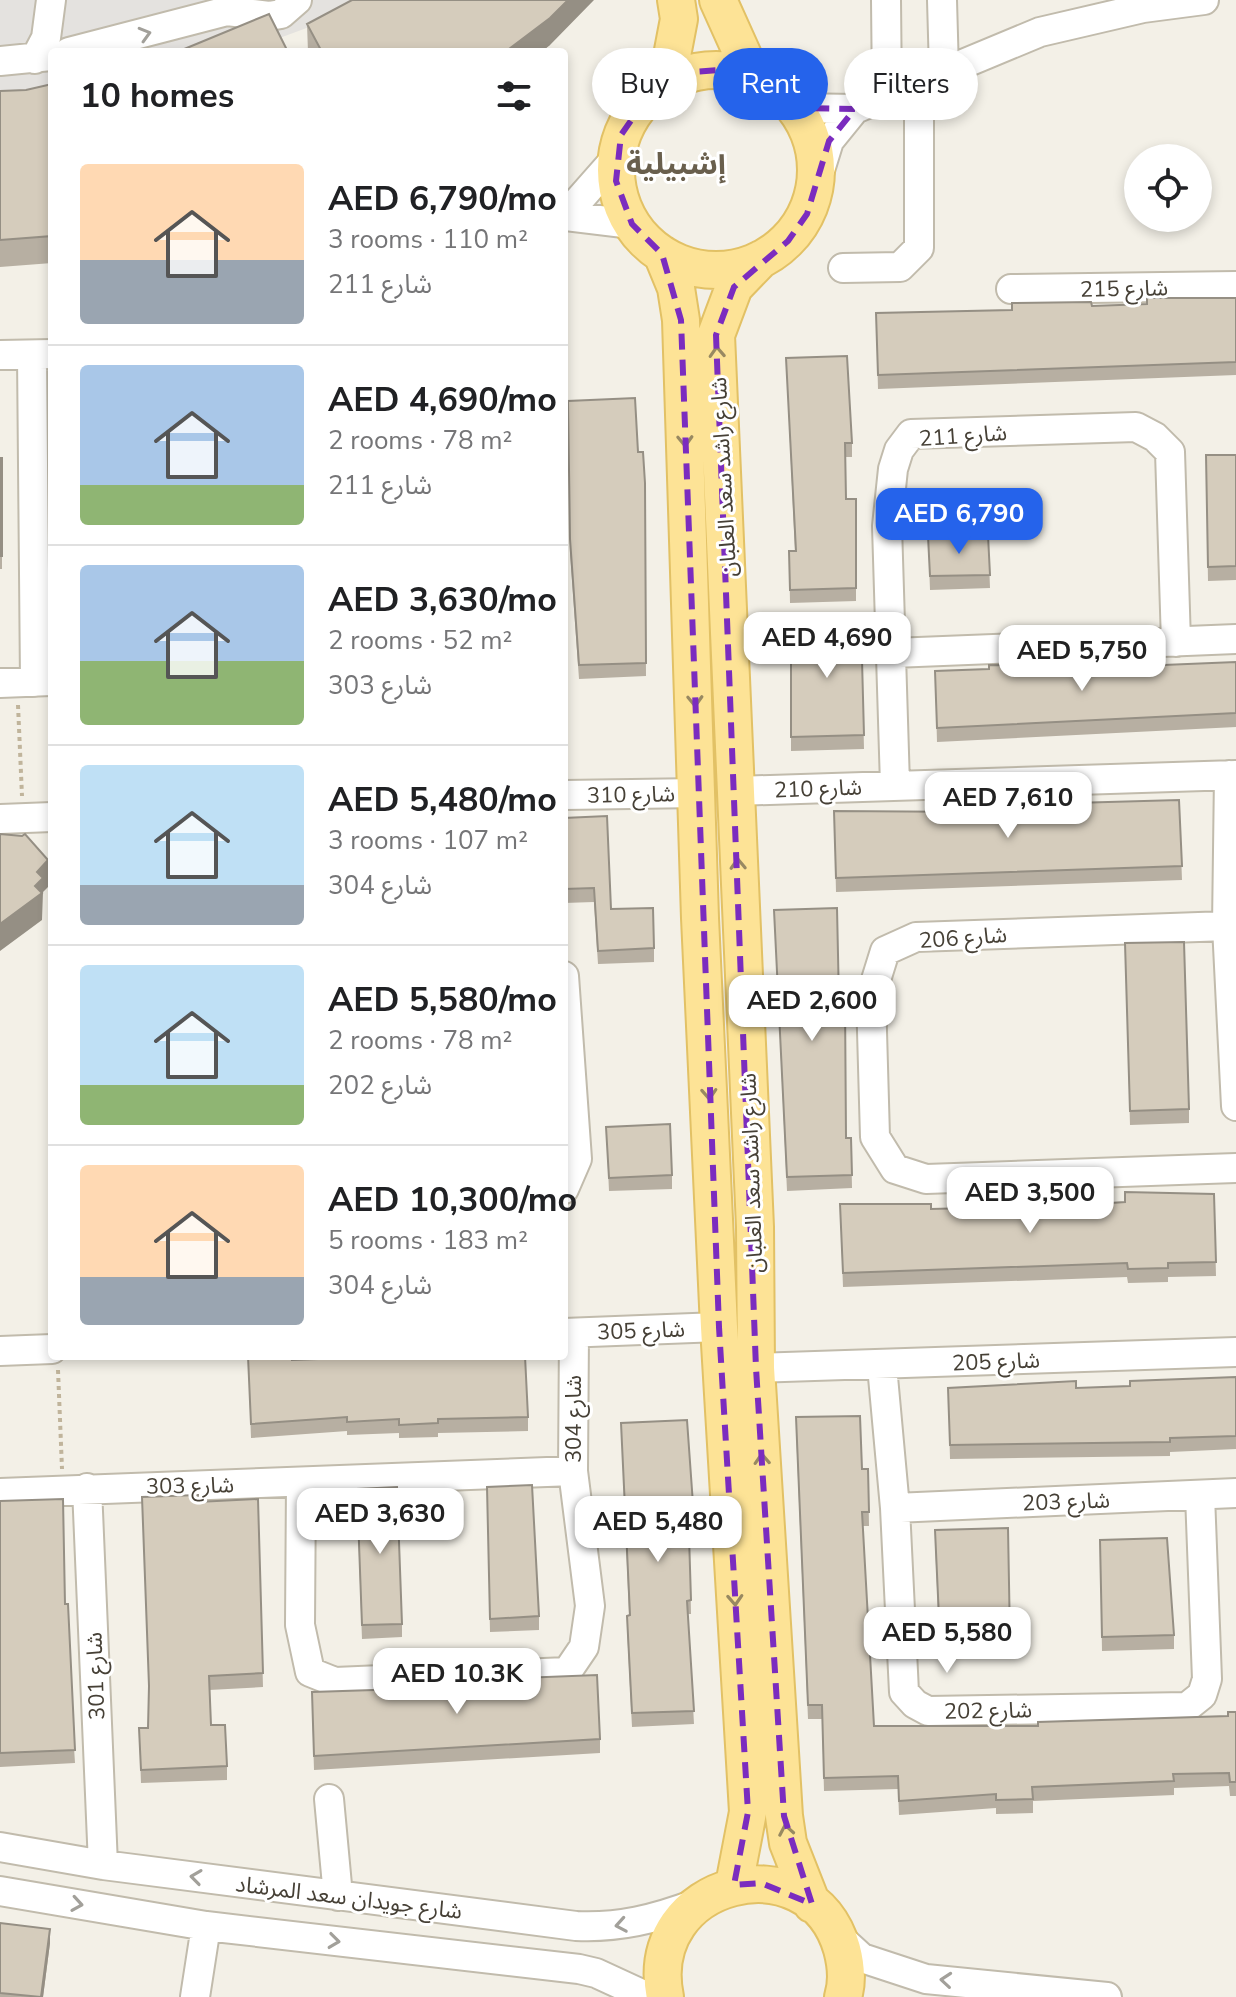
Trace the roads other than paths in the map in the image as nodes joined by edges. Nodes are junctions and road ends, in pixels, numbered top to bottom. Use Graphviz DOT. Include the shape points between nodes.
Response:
graph roads {
  1 [pos="51,0"];
  2 [pos="297,0"];
  3 [pos="676,0"];
  4 [pos="718,0"];
  5 [pos="886,0"];
  6 [pos="942,0"];
  7 [pos="1204,0"];
  8 [pos="250,7"];
  9 [pos="84,48"];
  10 [pos="673,48"];
  11 [pos="740,48"];
  12 [pos="887,48"];
  13 [pos="936,48"];
  14 [pos="43,57"];
  15 [pos="978,57"];
  16 [pos="0,61"];
  17 [pos="630,120"];
  18 [pos="801,120"];
  19 [pos="846,120"];
  20 [pos="929,120"];
  21 [pos="616,158"];
  22 [pos="816,183"];
  23 [pos="568,214"];
  24 [pos="568,217"];
  25 [pos="632,224"];
  26 [pos="662,254"];
  27 [pos="761,259"];
  28 [pos="843,268"];
  29 [pos="1236,286"];
  30 [pos="1011,289"];
  31 [pos="0,355"];
  32 [pos="42,355"];
  33 [pos="1236,639"];
  34 [pos="1176,642"];
  35 [pos="893,653"];
  36 [pos="26,682"];
  37 [pos="1232,775"];
  38 [pos="895,785"];
  39 [pos="736,791"];
  40 [pos="699,793"];
  41 [pos="568,795"];
  42 [pos="48,817"];
  43 [pos="11,818"];
  44 [pos="740,915"];
  45 [pos="700,918"];
  46 [pos="1227,926"];
  47 [pos="568,1032"];
  48 [pos="1236,1106"];
  49 [pos="1236,1168"];
  50 [pos="568,1180"];
  51 [pos="716,1224"];
  52 [pos="755,1227"];
  53 [pos="719,1327"];
  54 [pos="569,1333"];
  55 [pos="48,1349"];
  56 [pos="0,1351"];
  57 [pos="1236,1352"];
  58 [pos="882,1366"];
  59 [pos="756,1368"];
  60 [pos="573,1471"];
  61 [pos="301,1483"];
  62 [pos="75,1489"];
  63 [pos="0,1493"];
  64 [pos="1236,1493"];
  65 [pos="1200,1495"];
  66 [pos="895,1508"];
  67 [pos="329,1799"];
  68 [pos="0,1847"];
  69 [pos="103,1865"];
  70 [pos="734,1885"];
  71 [pos="0,1891"];
  72 [pos="338,1896"];
  73 [pos="695,1904"];
  74 [pos="812,1904"];
  75 [pos="206,1926"];
  76 [pos="839,1937"];
  77 [pos="1100,1996"];
  78 [pos="195,1997"];
  79 [pos="648,1997"];
  80 [pos="665,1997"];
  81 [pos="843,1997"];
  82 [pos="1107,1997"];
  1 -- 14 [label="street"];
  2 -- 8 [label="street" via="281,14"];
  3 -- 10 [label="main road"];
  4 -- 11 [label="main road"];
  5 -- 12 [label="street"];
  6 -- 13 [label="street"];
  7 -- 15 [label="street" via="1040,32"];
  9 -- 8 [label="street, one-way"];
  14 -- 16 [label="street"];
  17 -- 21 [label="main road"];
  18 -- 22 [label="main road" via="816,156"];
  19 -- 22 [label="street" via="829,141"];
  20 -- 28 [label="street" via="919,248 900,267"];
  21 -- 23 [label="street"];
  21 -- 25 [label="main road" via="616,181"];
  22 -- 27 [label="main road" via="807,214 788,241"];
  24 -- 25 [label="street"];
  25 -- 26 [label="main road"];
  26 -- 27 [label="main road" via="694,268 729,269"];
  26 -- 40 [label="main road, شارع راشد سعد العلبان, one-way" via="676,288 681,320"];
  39 -- 27 [label="main road, شارع راشد سعد العلبان, one-way" via="716,335 734,287"];
  29 -- 30 [label="street, شارع 215"];
  31 -- 32 [label="street"];
  32 -- 36 [label="street"];
  33 -- 34 [label="street"];
  34 -- 35 [label="street"];
  34 -- 35 [label="street, شارع 211" via="1170,452 1155,437 1136,427 911,434 893,469 887,526"];
  35 -- 38 [label="street, شارع 211"];
  37 -- 38 [label="street, شارع 210"];
  37 -- 46 [label="street"];
  38 -- 39 [label="street, شارع 210"];
  44 -- 39 [label="main road, شارع راشد سعد العلبان, one-way"];
  40 -- 41 [label="street, شارع 310"];
  40 -- 45 [label="main road, شارع راشد سعد العلبان"];
  42 -- 43 [label="street"];
  44 -- 45 [label="main road" via="715,912"];
  44 -- 52 [label="main road, شارع راشد سعد العلبان"];
  45 -- 51 [label="main road, شارع راشد سعد العلبان, one-way"];
  46 -- 48 [label="street"];
  46 -- 49 [label="street, شارع 206" via="916,937 885,951 871,996 875,1137 895,1169 926,1179"];
  47 -- 50 [label="street" via="577,1159"];
  51 -- 52 [label="main road" via="734,1239 747,1237"];
  51 -- 53 [label="main road, شارع راشد سعد العلبان"];
  52 -- 59 [label="main road, شارع راشد سعد العلبان"];
  53 -- 54 [label="street, شارع 305"];
  53 -- 70 [label="main road, شارع راشد سعد العلبان, one-way" via="748,1812"];
  54 -- 60 [label="street, شارع 304"];
  55 -- 56 [label="street"];
  57 -- 58 [label="street, شارع 205"];
  58 -- 59 [label="street, شارع 205"];
  58 -- 66 [label="street, شارع 202"];
  74 -- 59 [label="main road, شارع راشد سعد العلبان, one-way" via="788,1843 784,1816"];
  60 -- 61 [label="street, شارع 303"];
  60 -- 61 [label="street, شارع 304" via="590,1606 584,1647 567,1672 552,1673 335,1682 310,1672 300,1625"];
  61 -- 62 [label="street, شارع 303"];
  62 -- 63 [label="street, شارع 303"];
  62 -- 69 [label="street, شارع 301"];
  64 -- 65 [label="street, شارع 203"];
  65 -- 66 [label="street, شارع 203"];
  65 -- 66 [label="street, شارع 202" via="1207,1679 1202,1695 1187,1707 928,1711 915,1704 904,1692"];
  67 -- 72 [label="street"];
  68 -- 69 [label="street, شارع جويدان سعد المرشاد"];
  72 -- 69 [label="street, شارع جويدان سعد المرشاد, one-way"];
  70 -- 73 [label="main road"];
  70 -- 74 [label="main road" via="761,1883"];
  71 -- 75 [label="street, شارع جويدان سعد المرشاد, one-way"];
  73 -- 72 [label="street, شارع جويدان سعد المرشاد, one-way" via="610,1928"];
  73 -- 80 [label="main road" via="676,1925 665,1952"];
  74 -- 76 [label="main road"];
  75 -- 78 [label="street"];
  75 -- 79 [label="street, شارع جويدان سعد المرشاد, one-way" via="579,1969"];
  77 -- 76 [label="street, one-way" via="926,1979 862,1958"];
  76 -- 81 [label="main road" via="846,1962"];
  77 -- 82 [label="street"];
}
